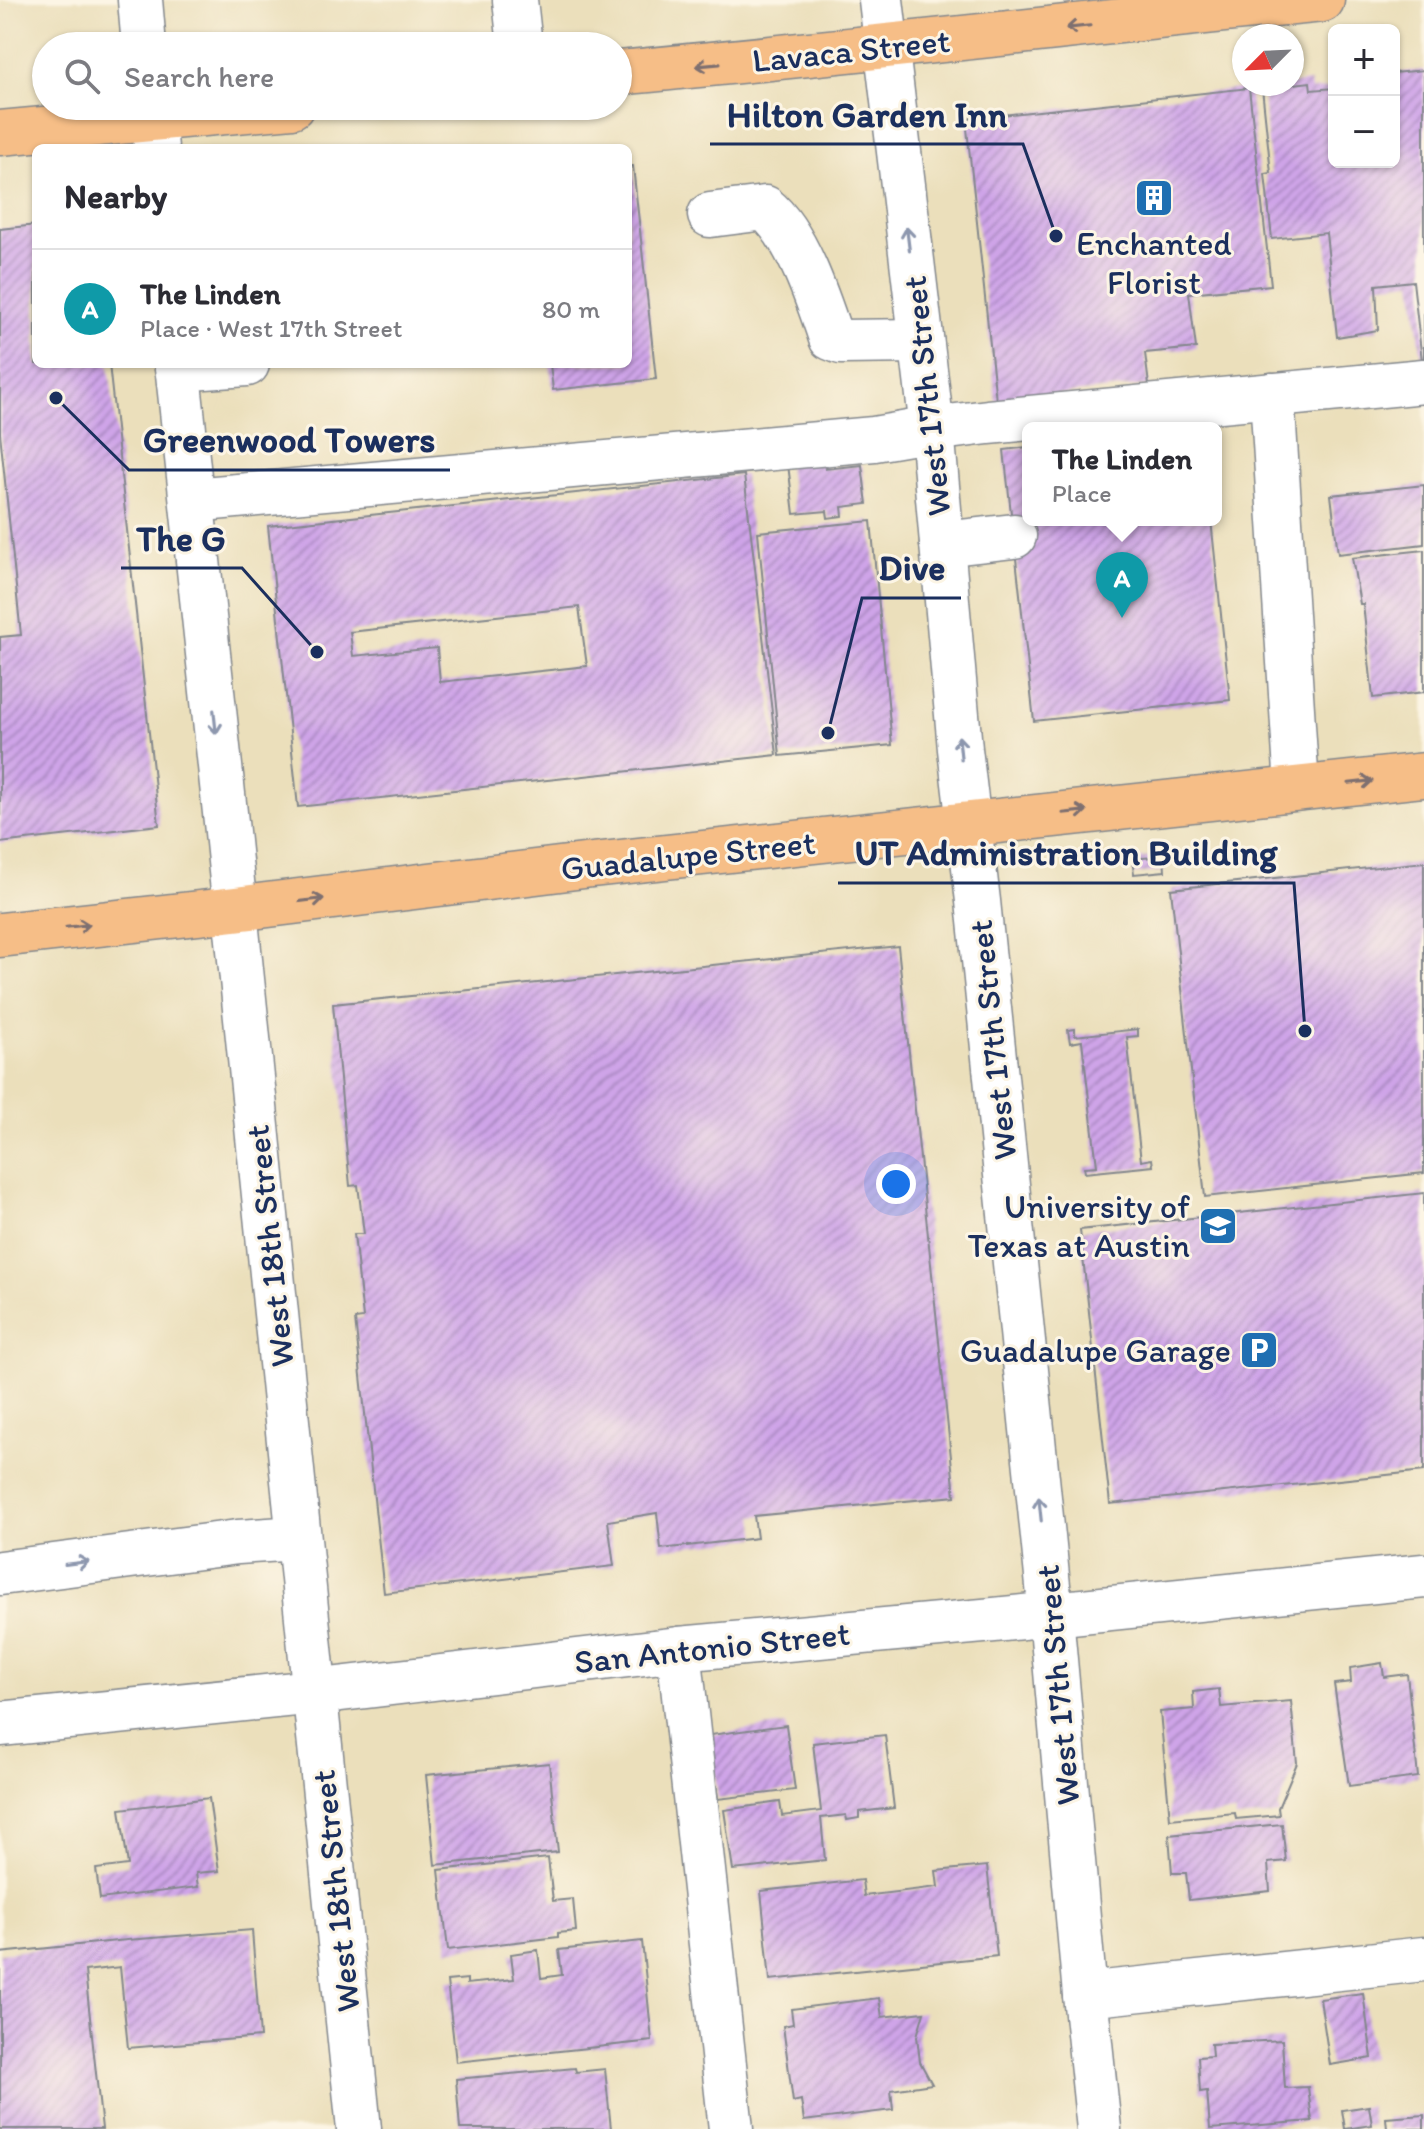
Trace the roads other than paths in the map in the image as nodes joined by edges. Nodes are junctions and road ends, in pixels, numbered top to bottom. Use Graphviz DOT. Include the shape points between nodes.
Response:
graph roads {
  1 [pos="140,0"];
  2 [pos="515,0"];
  3 [pos="881,0"];
  4 [pos="1322,0"];
  5 [pos="143,32"];
  6 [pos="518,32"];
  7 [pos="886,48"];
  8 [pos="632,72"];
  9 [pos="185,120"];
  10 [pos="154,124"];
  11 [pos="0,133"];
  12 [pos="710,215"];
  13 [pos="921,341"];
  14 [pos="177,368"];
  15 [pos="1424,381"];
  16 [pos="1272,395"];
  17 [pos="932,429"];
  18 [pos="192,500"];
  19 [pos="1014,536"];
  20 [pos="942,544"];
  21 [pos="1424,775"];
  22 [pos="1297,788"];
  23 [pos="969,825"];
  24 [pos="235,909"];
  25 [pos="0,935"];
  26 [pos="298,1538"];
  27 [pos="0,1573"];
  28 [pos="1424,1576"];
  29 [pos="1051,1615"];
  30 [pos="679,1649"];
  31 [pos="314,1692"];
  32 [pos="0,1724"];
  33 [pos="1424,1959"];
  34 [pos="1085,1995"];
  35 [pos="359,2129"];
  36 [pos="731,2129"];
  37 [pos="1099,2129"];
  1 -- 5 [label="street"];
  2 -- 6 [label="street"];
  3 -- 7 [label="street, West 17th Street"];
  4 -- 7 [label="main road, Lavaca Street, one-way"];
  7 -- 8 [label="main road, Lavaca Street, one-way"];
  13 -- 7 [label="street, West 17th Street, one-way"];
  9 -- 10 [label="main road"];
  10 -- 11 [label="main road"];
  12 -- 13 [label="street" via="765,208 778,218 831,338"];
  13 -- 17 [label="street, West 17th Street"];
  14 -- 18 [label="street, West 18th Street"];
  15 -- 16 [label="street"];
  16 -- 17 [label="street"];
  16 -- 22 [label="street"];
  17 -- 18 [label="street" via="874,439"];
  17 -- 20 [label="street, West 17th Street"];
  18 -- 24 [label="street, West 18th Street, one-way"];
  19 -- 20 [label="street"];
  23 -- 20 [label="street, West 17th Street, one-way"];
  22 -- 21 [label="main road, Guadalupe Street, one-way"];
  23 -- 22 [label="main road, Guadalupe Street, one-way"];
  24 -- 23 [label="main road, Guadalupe Street, one-way"];
  29 -- 23 [label="street, West 17th Street, one-way"];
  25 -- 24 [label="main road, Guadalupe Street, one-way"];
  24 -- 26 [label="street, West 18th Street"];
  27 -- 26 [label="street, one-way"];
  26 -- 31 [label="street, West 18th Street"];
  28 -- 29 [label="street, San Antonio Street"];
  29 -- 30 [label="street, San Antonio Street"];
  29 -- 34 [label="street, West 17th Street"];
  30 -- 31 [label="street, San Antonio Street"];
  30 -- 36 [label="street"];
  31 -- 32 [label="street, San Antonio Street"];
  31 -- 35 [label="street, West 18th Street"];
  33 -- 34 [label="street"];
  34 -- 37 [label="street, West 17th Street"];
}
